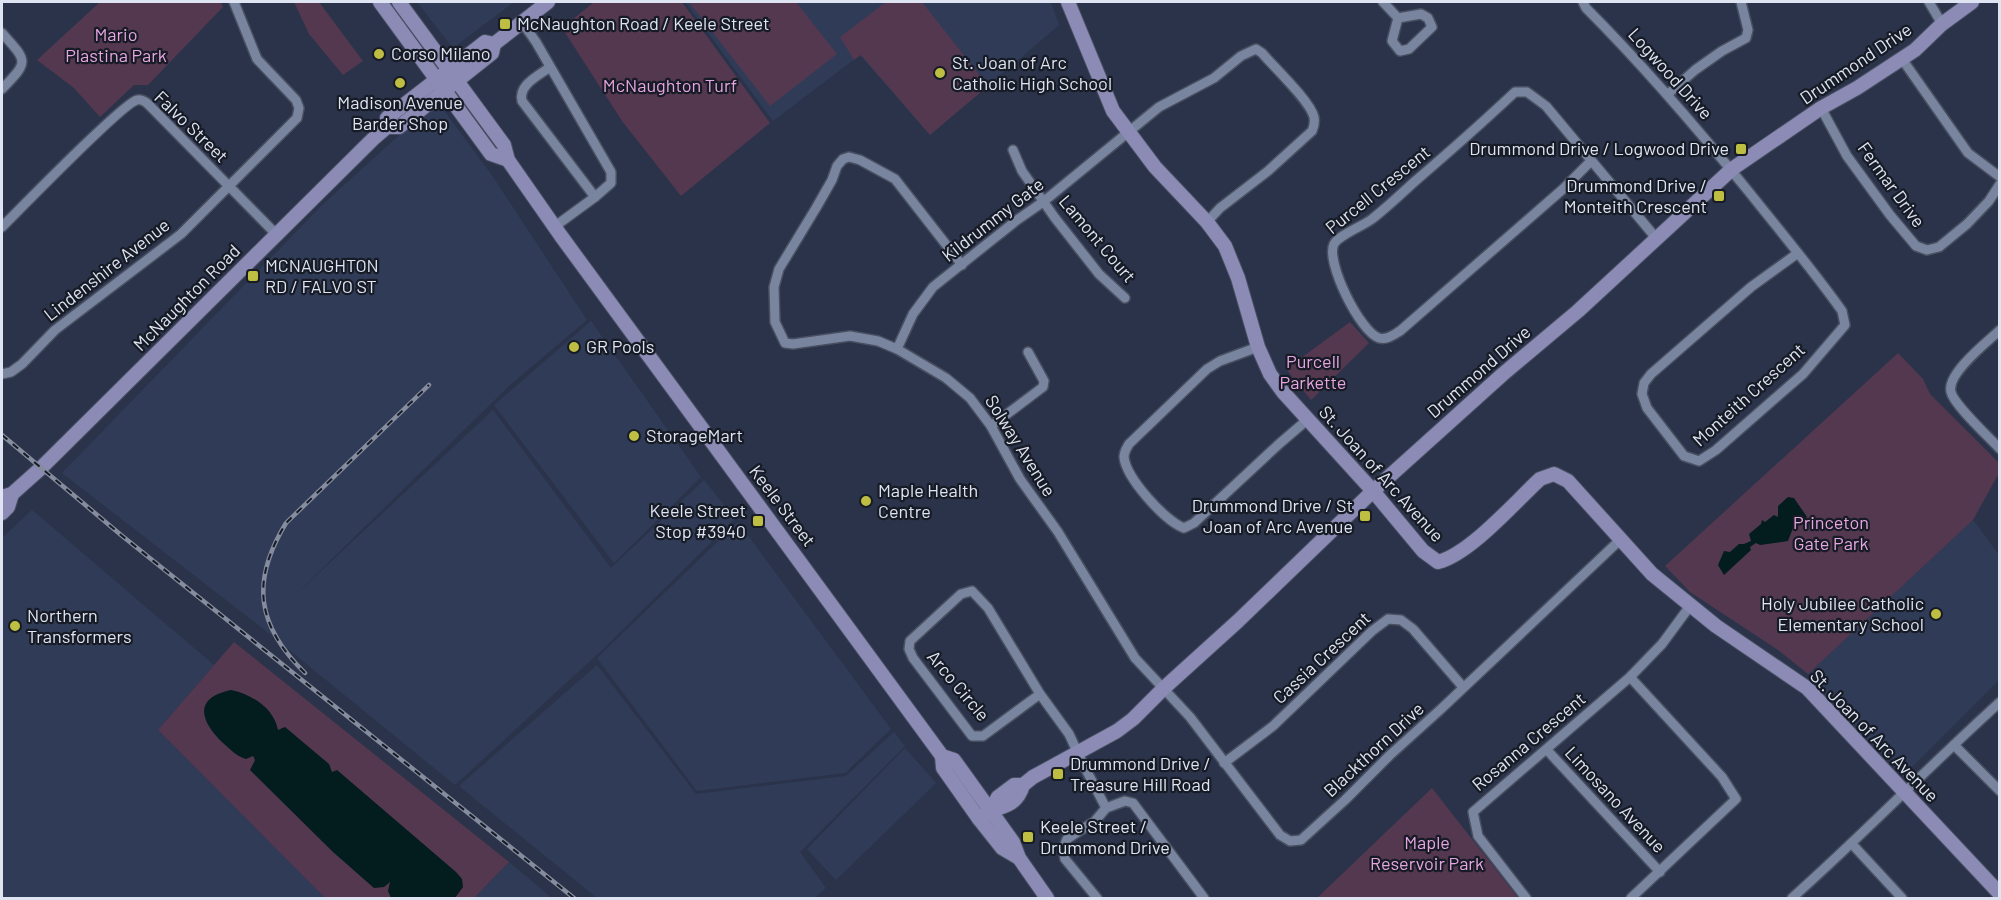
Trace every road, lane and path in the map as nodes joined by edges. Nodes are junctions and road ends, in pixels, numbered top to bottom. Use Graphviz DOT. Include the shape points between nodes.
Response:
graph roads {
  1 [pos="234,2"];
  2 [pos="380,2"];
  3 [pos="399,2"];
  4 [pos="548,2"];
  5 [pos="1070,2"];
  6 [pos="1383,2"];
  7 [pos="1583,2"];
  8 [pos="1741,2"];
  9 [pos="1929,2"];
  10 [pos="1972,2"];
  11 [pos="1398,18"];
  12 [pos="522,22"];
  13 [pos="1942,24"];
  14 [pos="2,33"];
  15 [pos="1902,59"];
  16 [pos="550,67"];
  17 [pos="453,75"];
  18 [pos="440,85"];
  19 [pos="2,89"];
  20 [pos="1668,94"];
  21 [pos="1821,108"];
  22 [pos="1128,132"];
  23 [pos="1012,150"];
  24 [pos="507,160"];
  25 [pos="1591,161"];
  26 [pos="1732,169"];
  27 [pos="2000,177"];
  28 [pos="2000,184"];
  29 [pos="228,186"];
  30 [pos="595,197"];
  31 [pos="1043,202"];
  32 [pos="1207,222"];
  33 [pos="2,227"];
  34 [pos="554,227"];
  35 [pos="277,235"];
  36 [pos="1656,238"];
  37 [pos="1798,253"];
  38 [pos="962,265"];
  39 [pos="1125,298"];
  40 [pos="2000,330"];
  41 [pos="1258,347"];
  42 [pos="897,349"];
  43 [pos="1028,352"];
  44 [pos="2,374"];
  45 [pos="1307,420"];
  46 [pos="991,426"];
  47 [pos="2000,449"];
  48 [pos="1373,491"];
  49 [pos="7,496"];
  50 [pos="2,513"];
  51 [pos="1621,539"];
  52 [pos="1690,606"];
  53 [pos="1630,677"];
  54 [pos="1463,687"];
  55 [pos="1164,688"];
  56 [pos="1040,694"];
  57 [pos="2000,702"];
  58 [pos="1954,745"];
  59 [pos="1547,750"];
  60 [pos="1077,752"];
  61 [pos="1224,763"];
  62 [pos="2000,791"];
  63 [pos="1903,792"];
  64 [pos="1106,807"];
  65 [pos="985,815"];
  66 [pos="1852,844"];
  67 [pos="1660,872"];
  68 [pos="2000,894"];
  69 [pos="1047,898"];
  70 [pos="1097,898"];
  71 [pos="1204,898"];
  72 [pos="1526,898"];
  73 [pos="1631,898"];
  74 [pos="1792,898"];
  75 [pos="1902,898"];
  1 -- 29 [label="street, Lindenshire Avenue" via="257,59 299,108 297,118"];
  2 -- 18 [label="street, Keele Street"];
  3 -- 17 [label="street, Keele Street"];
  4 -- 12 [label="street, McNaughton Road"];
  5 -- 22 [label="street, St. Joan of Arc Avenue" via="1106,96"];
  6 -- 11 [label="street"];
  7 -- 20 [label="street, Logwood Drive"];
  8 -- 20 [label="street" via="1748,30 1746,38 1695,70"];
  9 -- 13 [label="street"];
  10 -- 13 [label="street, Drummond Drive"];
  11 -- 11 [label="street" via="1392,41 1400,51 1408,50 1431,27 1428,18 1420,14"];
  12 -- 16 [label="street"];
  12 -- 17 [label="street, McNaughton Road" via="494,44 485,42"];
  13 -- 15 [label="street, Drummond Drive"];
  14 -- 19 [label="street" via="20,55 21,68"];
  15 -- 21 [label="street, Drummond Drive"];
  15 -- 27 [label="street" via="1968,153"];
  16 -- 30 [label="street" via="610,172 611,183"];
  16 -- 30 [label="street" via="523,88 521,99"];
  17 -- 18 [label="street, McNaughton Road"];
  17 -- 24 [label="street, Keele Street" via="504,145"];
  18 -- 24 [label="street, Keele Street" via="491,154"];
  18 -- 35 [label="street, McNaughton Road" via="387,118 387,128"];
  20 -- 26 [label="street, Logwood Drive"];
  21 -- 26 [label="street, Drummond Drive"];
  21 -- 28 [label="street, Fermar Drive" via="1847,156 1916,246 1927,250 1939,247 1967,224"];
  22 -- 31 [label="street, Kildrummy Gate"];
  22 -- 32 [label="street, St. Joan of Arc Avenue"];
  22 -- 32 [label="street, Kildrummy Gate" via="1159,107 1214,78 1241,56 1256,49 1262,53 1307,105 1315,123 1312,131"];
  23 -- 31 [label="street, Lamont Court"];
  24 -- 34 [label="street, Keele Street"];
  25 -- 25 [label="street, Purcell Crescent" via="1546,106 1527,92 1515,92 1385,208 1335,242 1332,252 1355,314 1371,333 1382,339 1400,331"];
  25 -- 36 [label="street, Purcell Crescent"];
  26 -- 36 [label="street, Drummond Drive"];
  26 -- 37 [label="street, Monteith Crescent"];
  29 -- 33 [label="street, Falvo Street" via="149,105 136,100"];
  29 -- 35 [label="street, Falvo Street"];
  29 -- 44 [label="street, Lindenshire Avenue" via="181,234 55,330 22,364"];
  30 -- 34 [label="street"];
  31 -- 38 [label="street, Kildrummy Gate"];
  31 -- 39 [label="street, Lamont Court" via="1099,274"];
  32 -- 41 [label="street, St. Joan of Arc Avenue" via="1232,260"];
  34 -- 65 [label="street, Keele Street" via="942,756 954,760"];
  35 -- 49 [label="street, McNaughton Road"];
  36 -- 48 [label="street, Drummond Drive"];
  37 -- 37 [label="street, Monteith Crescent" via="1751,287 1644,383 1642,394 1647,408 1684,456 1699,461 1716,450 1803,374 1845,325 1842,310"];
  38 -- 42 [label="street, Kildrummy Gate" via="933,287 921,302"];
  38 -- 42 [label="street, Solway Avenue" via="896,180 860,160 849,157 839,162 779,269 774,287 776,322 784,343 850,336"];
  40 -- 47 [label="street" via="1959,370 1950,387 1957,403"];
  41 -- 45 [label="street, St. Joan of Arc Avenue" via="1270,374"];
  41 -- 45 [label="street" via="1207,369 1128,444 1124,460 1140,487 1165,517 1184,528"];
  42 -- 46 [label="street, Solway Avenue" via="960,388"];
  43 -- 46 [label="street" via="1044,381 1043,387"];
  45 -- 48 [label="street, St. Joan of Arc Avenue"];
  46 -- 55 [label="street, Solway Avenue" via="1020,479 1058,532 1130,650"];
  48 -- 51 [label="street, St. Joan of Arc Avenue" via="1438,562 1470,544 1540,479 1554,474 1569,481"];
  48 -- 55 [label="street, Drummond Drive"];
  49 -- 50 [label="street, McNaughton Road" via="8,507"];
  51 -- 52 [label="street, St. Joan of Arc Avenue" via="1652,574"];
  51 -- 54 [label="street, Blackthorn Drive"];
  52 -- 53 [label="street, Rosanna Crescent" via="1662,644"];
  52 -- 63 [label="street, St. Joan of Arc Avenue" via="1807,688"];
  53 -- 59 [label="street, Rosanna Crescent"];
  53 -- 67 [label="street" via="1722,777 1736,799"];
  54 -- 61 [label="street, Cassia Crescent" via="1413,629 1401,620 1388,620 1274,726"];
  54 -- 61 [label="street, Blackthorn Drive" via="1301,840 1290,841 1280,835"];
  55 -- 60 [label="street, Drummond Drive" via="1117,731"];
  55 -- 61 [label="street, Blackthorn Drive"];
  56 -- 56 [label="street, Arco Circle" via="988,608 972,591 961,594 910,642 913,658 972,736 983,736"];
  56 -- 60 [label="street, Arco Circle" via="1070,734"];
  57 -- 58 [label="street"];
  58 -- 62 [label="street"];
  58 -- 63 [label="street"];
  59 -- 67 [label="street, Limosano Avenue"];
  59 -- 72 [label="street, Rosanna Crescent" via="1473,812 1478,836"];
  60 -- 64 [label="street, Arco Circle"];
  60 -- 65 [label="street, Drummond Drive" via="1023,785 1020,796 1005,807"];
  63 -- 66 [label="street"];
  63 -- 68 [label="street, St. Joan of Arc Avenue"];
  64 -- 70 [label="street" via="1095,821 1067,839 1063,849 1065,859"];
  64 -- 71 [label="street" via="1125,801 1133,803"];
  65 -- 69 [label="street, Keele Street" via="1013,842 1019,858"];
  66 -- 74 [label="street"];
  66 -- 75 [label="street"];
  67 -- 73 [label="street"];
}
